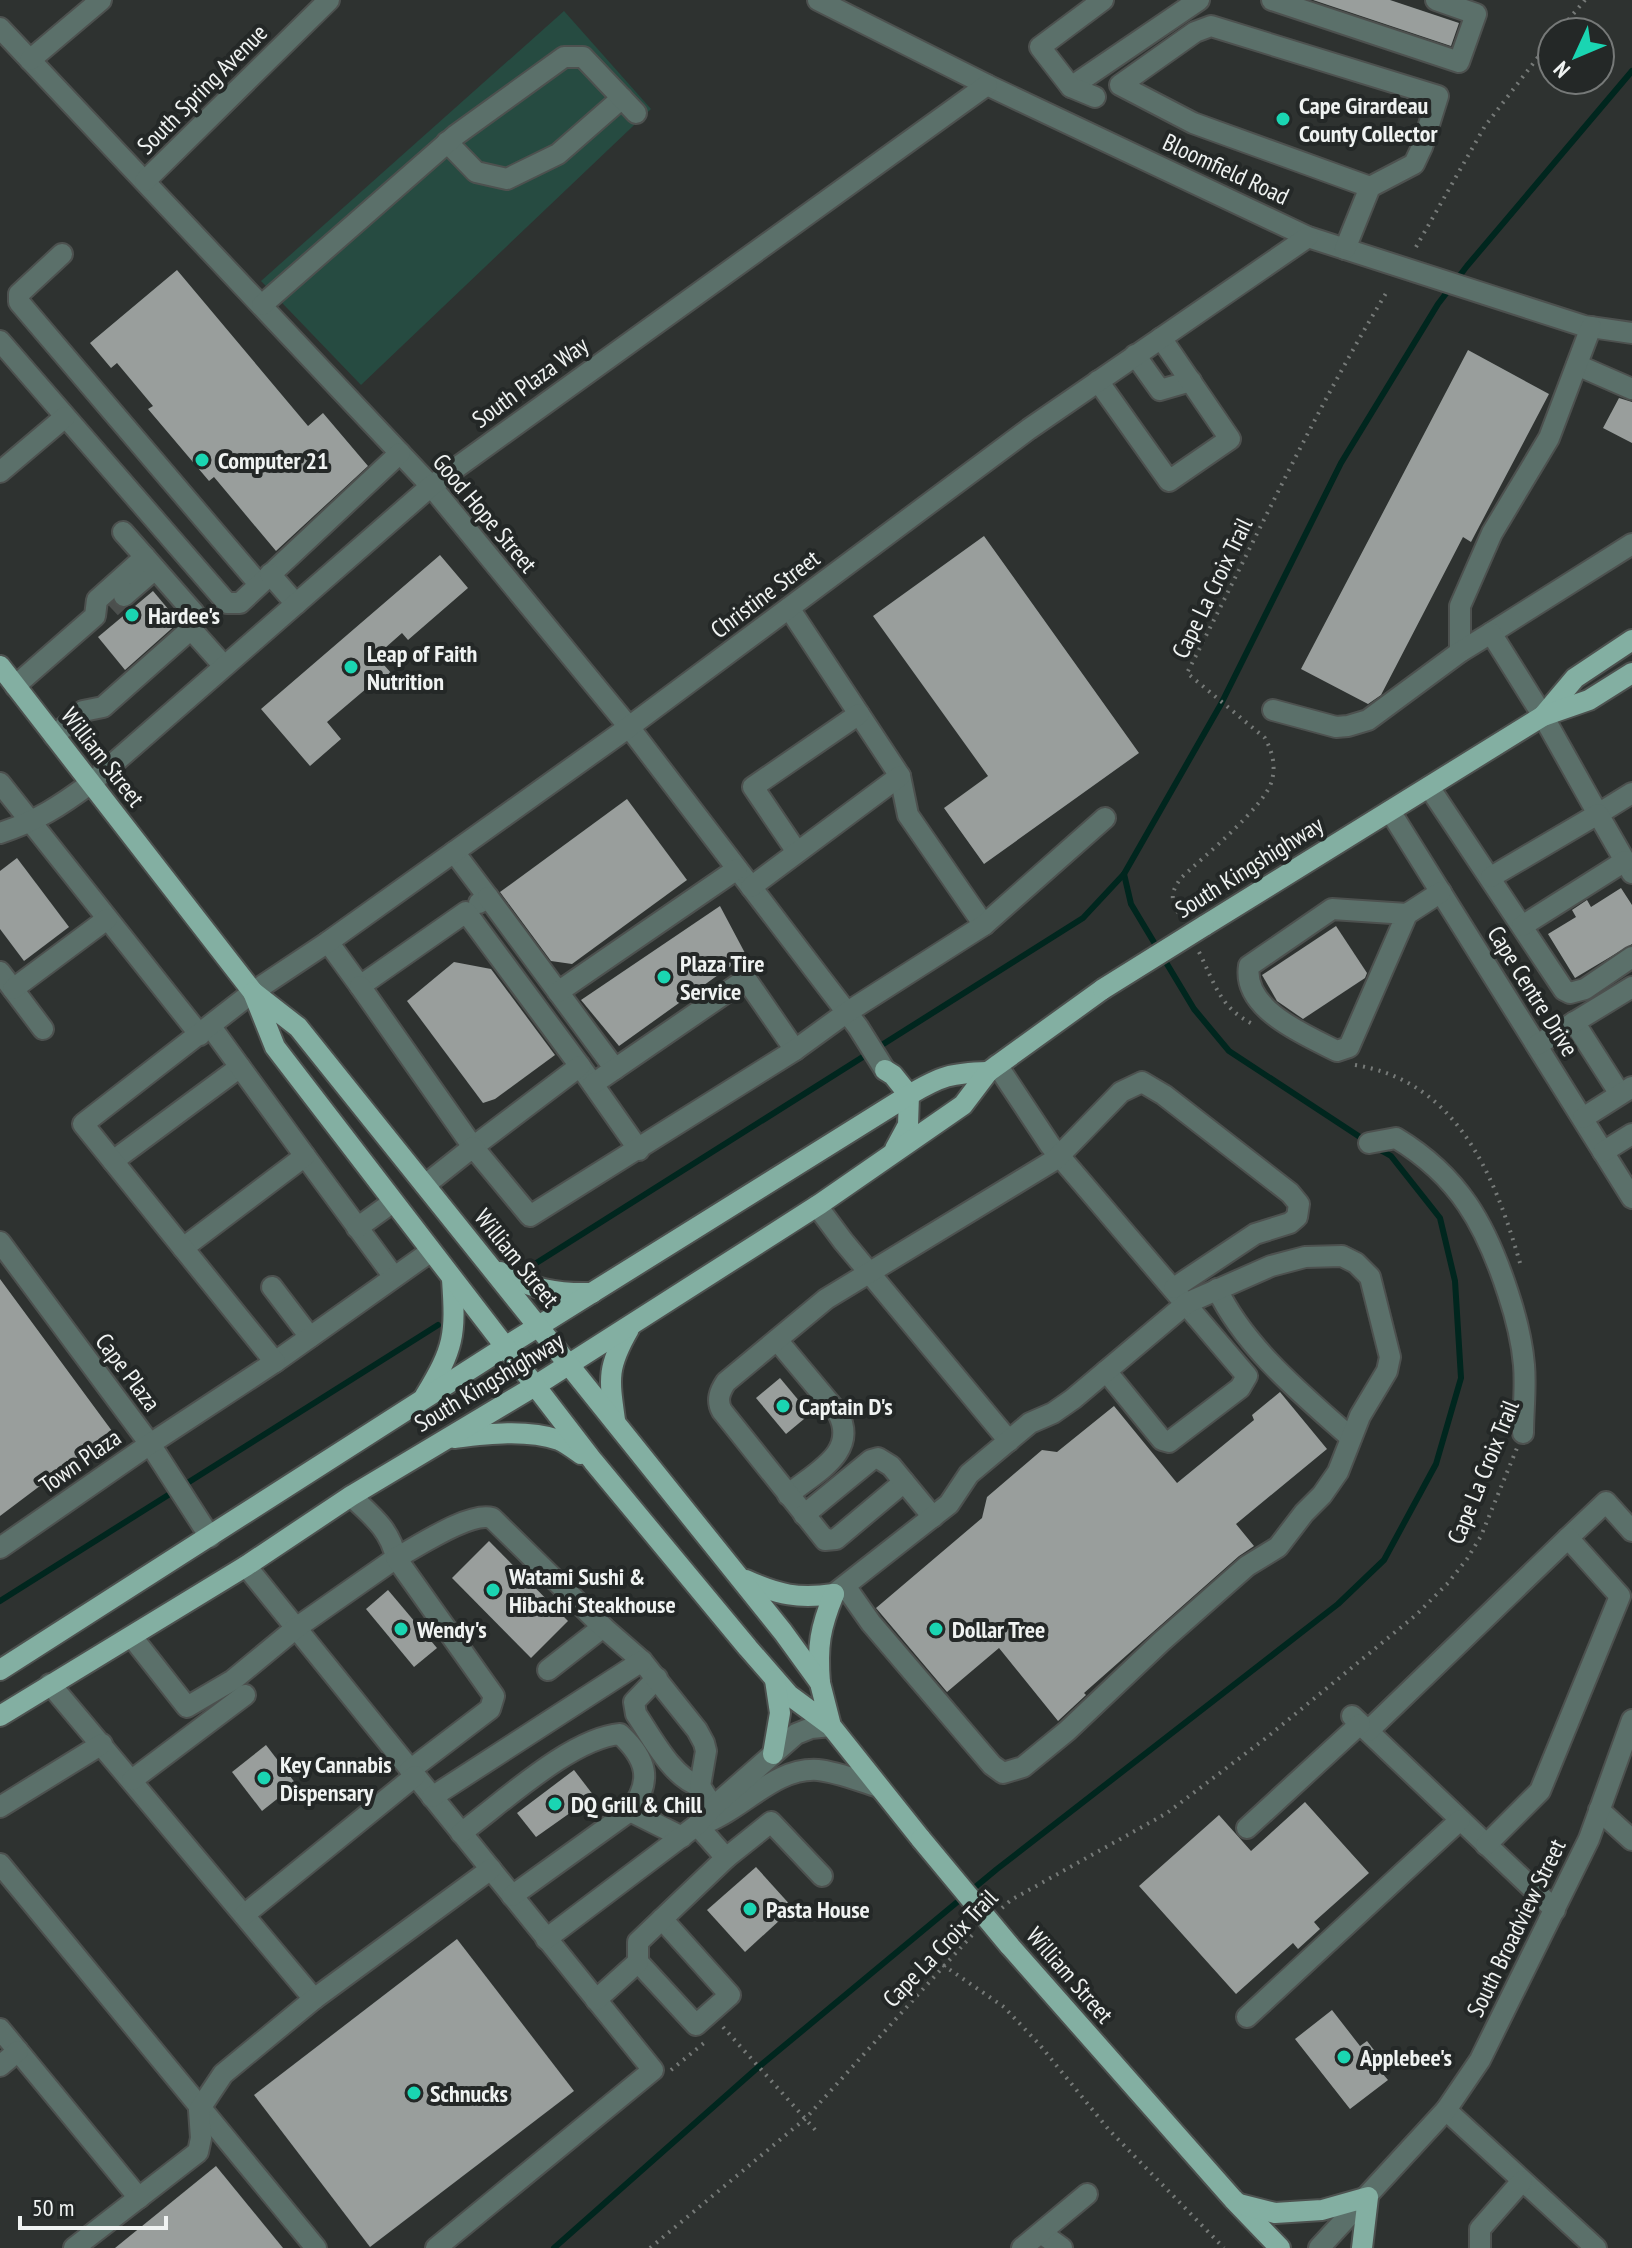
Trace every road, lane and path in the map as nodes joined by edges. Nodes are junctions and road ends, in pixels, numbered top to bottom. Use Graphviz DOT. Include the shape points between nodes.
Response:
graph roads {
  1 [pos="101,0"];
  2 [pos="329,0"];
  3 [pos="818,0"];
  4 [pos="1103,0"];
  5 [pos="1199,0"];
  6 [pos="1272,0"];
  7 [pos="1436,0"];
  8 [pos="1585,0"];
  9 [pos="1473,7"];
  10 [pos="1572,16"];
  11 [pos="0,28"];
  12 [pos="30,60"];
  13 [pos="1536,60"];
  14 [pos="987,85"];
  15 [pos="1120,85"];
  16 [pos="1071,87"];
  17 [pos="1095,97"];
  18 [pos="1076,127"];
  19 [pos="447,142"];
  20 [pos="145,181"];
  21 [pos="1370,187"];
  22 [pos="1308,237"];
  23 [pos="1416,247"];
  24 [pos="1345,249"];
  25 [pos="62,254"];
  26 [pos="1388,290"];
  27 [pos="262,305"];
  28 [pos="1591,327"];
  29 [pos="1632,333"];
  30 [pos="1161,338"];
  31 [pos="0,341"];
  32 [pos="1135,355"];
  33 [pos="1577,365"];
  34 [pos="1098,381"];
  35 [pos="1191,381"];
  36 [pos="1632,389"];
  37 [pos="65,417"];
  38 [pos="400,453"];
  39 [pos="0,472"];
  40 [pos="431,486"];
  41 [pos="123,532"];
  42 [pos="1632,544"];
  43 [pos="150,563"];
  44 [pos="264,579"];
  45 [pos="296,604"];
  46 [pos="110,607"];
  47 [pos="789,608"];
  48 [pos="191,629"];
  49 [pos="1491,633"];
  50 [pos="1632,640"];
  51 [pos="1460,652"];
  52 [pos="0,666"];
  53 [pos="224,666"];
  54 [pos="1632,673"];
  55 [pos="15,686"];
  56 [pos="1273,710"];
  57 [pos="859,714"];
  58 [pos="1543,716"];
  59 [pos="629,727"];
  60 [pos="54,736"];
  61 [pos="900,776"];
  62 [pos="0,783"];
  63 [pos="91,783"];
  64 [pos="1429,787"];
  65 [pos="1632,793"];
  66 [pos="1390,811"];
  67 [pos="1598,814"];
  68 [pos="1105,818"];
  69 [pos="32,822"];
  70 [pos="0,833"];
  71 [pos="454,852"];
  72 [pos="797,852"];
  73 [pos="1628,867"];
  74 [pos="737,869"];
  75 [pos="1491,877"];
  76 [pos="751,887"];
  77 [pos="1441,892"];
  78 [pos="488,897"];
  79 [pos="466,912"];
  80 [pos="1407,914"];
  81 [pos="107,919"];
  82 [pos="984,925"];
  83 [pos="1522,926"];
  84 [pos="1195,932"];
  85 [pos="328,942"];
  86 [pos="1632,957"];
  87 [pos="0,972"];
  88 [pos="360,986"];
  89 [pos="1632,987"];
  90 [pos="13,989"];
  91 [pos="253,992"];
  92 [pos="558,992"];
  93 [pos="852,1020"];
  94 [pos="1574,1022"];
  95 [pos="43,1029"];
  96 [pos="1263,1029"];
  97 [pos="205,1031"];
  98 [pos="1537,1045"];
  99 [pos="795,1050"];
  100 [pos="1353,1065"];
  101 [pos="580,1066"];
  102 [pos="240,1067"];
  103 [pos="615,1069"];
  104 [pos="993,1069"];
  105 [pos="885,1070"];
  106 [pos="593,1084"];
  107 [pos="1626,1090"];
  108 [pos="909,1095"];
  109 [pos="873,1117"];
  110 [pos="1583,1118"];
  111 [pos="1632,1134"];
  112 [pos="1369,1143"];
  113 [pos="473,1147"];
  114 [pos="639,1150"];
  115 [pos="1603,1152"];
  116 [pos="305,1156"];
  117 [pos="890,1156"];
  118 [pos="1059,1157"];
  119 [pos="113,1161"];
  120 [pos="425,1185"];
  121 [pos="1632,1198"];
  122 [pos="393,1202"];
  123 [pos="817,1206"];
  124 [pos="357,1228"];
  125 [pos="0,1242"];
  126 [pos="183,1248"];
  127 [pos="430,1252"];
  128 [pos="1521,1266"];
  129 [pos="491,1267"];
  130 [pos="869,1272"];
  131 [pos="394,1277"];
  132 [pos="452,1279"];
  133 [pos="272,1287"];
  134 [pos="1217,1289"];
  135 [pos="592,1293"];
  136 [pos="1180,1296"];
  137 [pos="631,1324"];
  138 [pos="539,1326"];
  139 [pos="310,1337"];
  140 [pos="777,1340"];
  141 [pos="505,1347"];
  142 [pos="275,1362"];
  143 [pos="569,1364"];
  144 [pos="1106,1371"];
  145 [pos="535,1386"];
  146 [pos="422,1401"];
  147 [pos="615,1420"];
  148 [pos="1523,1433"];
  149 [pos="1351,1438"];
  150 [pos="446,1439"];
  151 [pos="1009,1441"];
  152 [pos="150,1444"];
  153 [pos="593,1461"];
  154 [pos="904,1482"];
  155 [pos="788,1495"];
  156 [pos="351,1496"];
  157 [pos="804,1515"];
  158 [pos="933,1517"];
  159 [pos="1632,1531"];
  160 [pos="210,1537"];
  161 [pos="1568,1538"];
  162 [pos="0,1548"];
  163 [pos="396,1558"];
  164 [pos="246,1566"];
  165 [pos="741,1577"];
  166 [pos="839,1590"];
  167 [pos="1625,1600"];
  168 [pos="603,1627"];
  169 [pos="296,1628"];
  170 [pos="132,1637"];
  171 [pos="642,1661"];
  172 [pos="0,1670"];
  173 [pos="548,1670"];
  174 [pos="774,1676"];
  175 [pos="657,1678"];
  176 [pos="820,1683"];
  177 [pos="50,1684"];
  178 [pos="245,1695"];
  179 [pos="0,1716"];
  180 [pos="1632,1720"];
  181 [pos="1360,1724"];
  182 [pos="831,1726"];
  183 [pos="102,1744"];
  184 [pos="773,1754"];
  185 [pos="413,1773"];
  186 [pos="132,1780"];
  187 [pos="700,1786"];
  188 [pos="879,1787"];
  189 [pos="432,1797"];
  190 [pos="0,1807"];
  191 [pos="713,1807"];
  192 [pos="1599,1810"];
  193 [pos="630,1811"];
  194 [pos="1460,1820"];
  195 [pos="1247,1828"];
  196 [pos="690,1831"];
  197 [pos="461,1833"];
  198 [pos="1632,1840"];
  199 [pos="1486,1845"];
  200 [pos="726,1858"];
  201 [pos="0,1864"];
  202 [pos="491,1869"];
  203 [pos="822,1876"];
  204 [pos="512,1896"];
  205 [pos="1000,1910"];
  206 [pos="1555,1910"];
  207 [pos="244,1915"];
  208 [pos="662,1919"];
  209 [pos="977,1931"];
  210 [pos="546,1939"];
  211 [pos="638,1962"];
  212 [pos="943,1965"];
  213 [pos="314,1999"];
  214 [pos="596,2000"];
  215 [pos="1247,2017"];
  216 [pos="0,2029"];
  217 [pos="18,2051"];
  218 [pos="0,2066"];
  219 [pos="653,2070"];
  220 [pos="199,2110"];
  221 [pos="1446,2110"];
  222 [pos="805,2119"];
  223 [pos="818,2133"];
  224 [pos="1522,2181"];
  225 [pos="1087,2194"];
  226 [pos="1368,2197"];
  227 [pos="139,2198"];
  228 [pos="1237,2203"];
  229 [pos="1041,2233"];
  230 [pos="74,2248"];
  231 [pos="316,2248"];
  232 [pos="436,2248"];
  233 [pos="650,2248"];
  234 [pos="1022,2248"];
  235 [pos="1062,2248"];
  236 [pos="1224,2248"];
  237 [pos="1280,2248"];
  238 [pos="1319,2248"];
  239 [pos="1362,2248"];
  240 [pos="1480,2248"];
  241 [pos="1596,2248"];
  1 -- 12 [label="street"];
  2 -- 20 [label="street, South Spring Avenue"];
  3 -- 14 [label="street, Bloomfield Road"];
  4 -- 16 [label="street" via="1040,47"];
  5 -- 16 [label="street"];
  6 -- 9 [label="street" via="1459,62"];
  7 -- 9 [label="street"];
  8 -- 10 [label="path"];
  11 -- 12 [label="street, Good Hope Street"];
  12 -- 20 [label="street, Good Hope Street"];
  13 -- 23 [label="path" via="1485,126"];
  14 -- 18 [label="street, Bloomfield Road"];
  14 -- 40 [label="street, South Plaza Way"];
  15 -- 17 [label="street"];
  15 -- 21 [label="street" via="1193,123"];
  15 -- 21 [label="street" via="1211,26 1438,96 1414,164"];
  16 -- 17 [label="street"];
  17 -- 18 [label="street"];
  18 -- 22 [label="street, Bloomfield Road"];
  19 -- 19 [label="street" via="564,57 583,57 629,106 558,154 507,179 476,172"];
  19 -- 27 [label="street"];
  20 -- 27 [label="street, Good Hope Street"];
  21 -- 24 [label="street"];
  22 -- 24 [label="street, Bloomfield Road"];
  22 -- 30 [label="street, Christine Street"];
  24 -- 28 [label="street, Bloomfield Road"];
  25 -- 44 [label="street" via="19,294 19,302"];
  26 -- 84 [label="path, Cape La Croix Trail" via="1343,365 1187,673 1256,730 1272,751 1272,783 1173,890 1173,903"];
  27 -- 38 [label="street, Good Hope Street"];
  28 -- 29 [label="street, Bloomfield Road"];
  28 -- 33 [label="street"];
  30 -- 32 [label="street, Christine Street"];
  30 -- 35 [label="street"];
  31 -- 37 [label="street"];
  32 -- 34 [label="street, Christine Street"];
  32 -- 35 [label="street" via="1160,390"];
  33 -- 36 [label="street"];
  33 -- 51 [label="street" via="1549,438 1492,533 1460,606"];
  34 -- 35 [label="street" via="1169,481 1230,439"];
  34 -- 47 [label="street, Christine Street"];
  37 -- 39 [label="street"];
  37 -- 44 [label="street" via="227,603 240,603"];
  38 -- 40 [label="street, Good Hope Street"];
  38 -- 44 [label="street"];
  40 -- 45 [label="street, South Plaza Way"];
  40 -- 59 [label="street, Good Hope Street"];
  41 -- 43 [label="street"];
  42 -- 49 [label="street"];
  43 -- 46 [label="street"];
  43 -- 46 [label="street" via="97,600"];
  43 -- 48 [label="street" via="194,613"];
  44 -- 45 [label="street"];
  45 -- 53 [label="street, South Plaza Way"];
  46 -- 55 [label="street"];
  47 -- 57 [label="street"];
  47 -- 59 [label="street, Christine Street"];
  48 -- 53 [label="street"];
  48 -- 60 [label="street" via="103,707 83,711"];
  49 -- 51 [label="street"];
  49 -- 58 [label="street"];
  50 -- 58 [label="main road, South Kingshighway" via="1575,678"];
  51 -- 56 [label="street" via="1368,720 1336,727"];
  52 -- 55 [label="main road, William Street"];
  53 -- 63 [label="street, South Plaza Way"];
  54 -- 58 [label="main road, South Kingshighway" via="1589,700"];
  55 -- 60 [label="main road, William Street"];
  57 -- 61 [label="street"];
  57 -- 72 [label="street" via="753,787"];
  58 -- 64 [label="main road, South Kingshighway"];
  58 -- 67 [label="street"];
  59 -- 71 [label="street, Christine Street"];
  59 -- 74 [label="street, Good Hope Street"];
  60 -- 63 [label="main road, William Street"];
  61 -- 72 [label="street"];
  61 -- 82 [label="street" via="908,815"];
  62 -- 69 [label="street"];
  63 -- 69 [label="street"];
  63 -- 91 [label="main road, William Street"];
  64 -- 66 [label="main road, South Kingshighway"];
  64 -- 75 [label="street"];
  65 -- 67 [label="street"];
  66 -- 77 [label="street, Cape Centre Drive"];
  66 -- 84 [label="main road, South Kingshighway"];
  67 -- 73 [label="street"];
  67 -- 75 [label="street"];
  68 -- 82 [label="street"];
  69 -- 70 [label="street"];
  69 -- 81 [label="street"];
  71 -- 78 [label="street"];
  71 -- 85 [label="street, Christine Street"];
  72 -- 76 [label="street"];
  73 -- 83 [label="street"];
  74 -- 76 [label="street, Good Hope Street"];
  74 -- 92 [label="street"];
  75 -- 83 [label="street"];
  76 -- 93 [label="street, Good Hope Street"];
  77 -- 80 [label="street"];
  77 -- 98 [label="street, Cape Centre Drive"];
  78 -- 79 [label="street"];
  78 -- 92 [label="street"];
  79 -- 88 [label="street"];
  79 -- 101 [label="street"];
  80 -- 80 [label="street" via="1349,1047 1337,1051 1293,1029 1256,999 1247,980 1249,966 1332,909"];
  81 -- 90 [label="street"];
  81 -- 97 [label="street"];
  82 -- 93 [label="street"];
  83 -- 86 [label="street" via="1556,981 1570,993 1585,989"];
  84 -- 96 [label="path, Cape La Croix Trail" via="1223,1002 1234,1015"];
  84 -- 104 [label="main road, South Kingshighway, bridge" via="1103,989"];
  85 -- 88 [label="street"];
  85 -- 91 [label="street, Christine Street"];
  87 -- 90 [label="street"];
  88 -- 113 [label="street"];
  89 -- 94 [label="street"];
  90 -- 95 [label="street"];
  91 -- 97 [label="street"];
  91 -- 120 [label="main road, William Street" via="298,1027"];
  91 -- 122 [label="main road, William Street" via="275,1047"];
  92 -- 103 [label="street"];
  93 -- 99 [label="street"];
  93 -- 105 [label="street, Good Hope Street"];
  94 -- 98 [label="street"];
  94 -- 107 [label="street"];
  97 -- 102 [label="street"];
  97 -- 119 [label="street" via="83,1124"];
  98 -- 110 [label="street, Cape Centre Drive"];
  99 -- 103 [label="street" via="746,979"];
  99 -- 114 [label="street"];
  100 -- 128 [label="path" via="1414,1084 1452,1117 1479,1155 1506,1215"];
  101 -- 106 [label="street"];
  101 -- 113 [label="street"];
  102 -- 116 [label="street"];
  102 -- 119 [label="street"];
  103 -- 106 [label="street"];
  104 -- 108 [label="main road, South Kingshighway" via="955,1073"];
  104 -- 117 [label="main road, South Kingshighway" via="963,1105"];
  104 -- 118 [label="street"];
  105 -- 108 [label="main road"];
  105 -- 109 [label="main road"];
  106 -- 114 [label="street"];
  107 -- 110 [label="street"];
  108 -- 109 [label="main road, South Kingshighway"];
  108 -- 117 [label="main road" via="908,1125"];
  109 -- 135 [label="main road, South Kingshighway"];
  110 -- 115 [label="street, Cape Centre Drive"];
  111 -- 115 [label="street"];
  112 -- 148 [label="street" via="1396,1138 1422,1153 1471,1208 1485,1233 1518,1326 1524,1363"];
  113 -- 114 [label="street" via="530,1216"];
  113 -- 120 [label="street"];
  115 -- 121 [label="street, Cape Centre Drive"];
  116 -- 124 [label="street"];
  116 -- 126 [label="street"];
  117 -- 123 [label="main road, South Kingshighway"];
  118 -- 130 [label="street"];
  118 -- 136 [label="street"];
  118 -- 136 [label="street" via="1121,1092 1142,1082 1296,1200 1299,1211 1290,1223 1255,1234"];
  119 -- 126 [label="street"];
  120 -- 129 [label="main road, William Street"];
  122 -- 124 [label="street"];
  122 -- 127 [label="main road, William Street"];
  123 -- 130 [label="street"];
  123 -- 137 [label="main road, South Kingshighway"];
  124 -- 131 [label="street"];
  125 -- 152 [label="street, Cape Plaza"];
  126 -- 142 [label="street"];
  127 -- 131 [label="street, Town Plaza"];
  127 -- 132 [label="main road, William Street"];
  129 -- 135 [label="main road" via="548,1291"];
  129 -- 138 [label="main road, William Street"];
  130 -- 140 [label="street"];
  130 -- 151 [label="street"];
  131 -- 139 [label="street, Town Plaza"];
  132 -- 141 [label="main road, William Street"];
  132 -- 146 [label="main road" via="453,1343"];
  133 -- 139 [label="street"];
  134 -- 136 [label="street"];
  134 -- 149 [label="street" via="1285,1380"];
  134 -- 149 [label="street" via="1305,1257 1342,1256 1364,1270 1390,1357"];
  135 -- 138 [label="main road, South Kingshighway"];
  136 -- 144 [label="street"];
  136 -- 144 [label="street" via="1244,1371 1247,1376 1240,1388 1169,1442"];
  137 -- 143 [label="main road, South Kingshighway"];
  137 -- 147 [label="main road" via="614,1354 609,1381"];
  138 -- 141 [label="main road, South Kingshighway"];
  138 -- 143 [label="main road, William Street"];
  139 -- 142 [label="street, Town Plaza"];
  140 -- 155 [label="street" via="845,1426 843,1447 836,1456"];
  140 -- 155 [label="street" via="726,1382 719,1406"];
  141 -- 145 [label="main road, William Street"];
  141 -- 146 [label="main road, South Kingshighway"];
  142 -- 152 [label="street, Town Plaza"];
  143 -- 145 [label="main road, South Kingshighway"];
  143 -- 147 [label="main road, William Street"];
  144 -- 151 [label="street"];
  145 -- 150 [label="main road, South Kingshighway"];
  145 -- 153 [label="main road, William Street"];
  146 -- 160 [label="main road, South Kingshighway"];
  147 -- 165 [label="main road, William Street"];
  148 -- 205 [label="path, Cape La Croix Trail" via="1481,1536 1448,1583 1416,1615 1167,1813"];
  149 -- 166 [label="street" via="1338,1472 1278,1547 1247,1566 1067,1731 1009,1772 992,1765"];
  150 -- 153 [label="main road" via="490,1433 559,1440"];
  150 -- 156 [label="main road, South Kingshighway"];
  151 -- 158 [label="street" via="969,1474"];
  152 -- 160 [label="street, Cape Plaza"];
  152 -- 162 [label="street, Town Plaza"];
  153 -- 174 [label="main road, William Street"];
  154 -- 157 [label="street" via="885,1461 871,1460"];
  154 -- 157 [label="street" via="831,1541 820,1536"];
  154 -- 158 [label="street"];
  155 -- 157 [label="street"];
  156 -- 163 [label="street" via="385,1529"];
  156 -- 164 [label="main road, South Kingshighway"];
  158 -- 166 [label="street"];
  159 -- 161 [label="street" via="1606,1502"];
  160 -- 172 [label="main road, South Kingshighway"];
  161 -- 167 [label="street"];
  161 -- 181 [label="street"];
  163 -- 168 [label="street" via="477,1516 492,1518"];
  163 -- 169 [label="street"];
  163 -- 185 [label="street" via="494,1696 490,1709"];
  164 -- 169 [label="street"];
  164 -- 170 [label="main road, South Kingshighway"];
  165 -- 166 [label="main road" via="777,1594 808,1598"];
  165 -- 176 [label="main road, William Street"];
  166 -- 176 [label="main road" via="824,1620 818,1650"];
  167 -- 199 [label="street" via="1540,1791"];
  168 -- 171 [label="street"];
  168 -- 173 [label="street"];
  169 -- 170 [label="street" via="233,1680 187,1707"];
  169 -- 185 [label="street"];
  170 -- 177 [label="main road, South Kingshighway"];
  171 -- 175 [label="street"];
  171 -- 189 [label="street"];
  174 -- 182 [label="main road, William Street" via="789,1695"];
  174 -- 184 [label="main road" via="780,1713"];
  175 -- 187 [label="street" via="704,1743"];
  175 -- 187 [label="street" via="634,1702 636,1714 678,1773"];
  176 -- 182 [label="main road, William Street"];
  177 -- 179 [label="main road, South Kingshighway"];
  177 -- 183 [label="street"];
  178 -- 186 [label="street"];
  180 -- 192 [label="street, South Broadview Street"];
  181 -- 194 [label="street"];
  181 -- 195 [label="street"];
  182 -- 184 [label="street" via="796,1734"];
  182 -- 188 [label="main road, William Street"];
  183 -- 186 [label="street"];
  183 -- 190 [label="street"];
  184 -- 191 [label="street"];
  185 -- 189 [label="street"];
  185 -- 207 [label="street"];
  186 -- 207 [label="street"];
  187 -- 191 [label="street"];
  188 -- 196 [label="street" via="834,1773 802,1771 771,1783"];
  188 -- 228 [label="main road, William Street, bridge" via="1009,1945"];
  189 -- 197 [label="street"];
  191 -- 196 [label="street"];
  192 -- 198 [label="street"];
  192 -- 206 [label="street, South Broadview Street"];
  193 -- 196 [label="street"];
  193 -- 197 [label="street" via="646,1780 640,1759 620,1734 603,1736 575,1747"];
  193 -- 204 [label="street"];
  194 -- 199 [label="street"];
  194 -- 215 [label="street"];
  196 -- 200 [label="street"];
  196 -- 210 [label="street"];
  197 -- 202 [label="street"];
  199 -- 206 [label="street"];
  200 -- 203 [label="street" via="771,1822"];
  200 -- 208 [label="street"];
  201 -- 220 [label="street"];
  202 -- 204 [label="street"];
  202 -- 213 [label="street"];
  204 -- 210 [label="street"];
  206 -- 221 [label="street, South Broadview Street" via="1480,2060"];
  207 -- 213 [label="street"];
  208 -- 211 [label="street" via="638,1942"];
  208 -- 211 [label="street" via="730,1995 696,2025"];
  209 -- 212 [label="path, Cape La Croix Trail"];
  210 -- 214 [label="street"];
  211 -- 214 [label="street"];
  212 -- 222 [label="path, Cape La Croix Trail"];
  212 -- 236 [label="path" via="1004,2007 1109,2130"];
  213 -- 220 [label="street" via="223,2074"];
  214 -- 219 [label="street"];
  216 -- 217 [label="street"];
  217 -- 218 [label="street"];
  217 -- 227 [label="street"];
  219 -- 222 [label="path" via="669,2071 724,2026"];
  219 -- 232 [label="street"];
  220 -- 227 [label="street" via="198,2152"];
  220 -- 231 [label="street"];
  221 -- 224 [label="street"];
  221 -- 226 [label="street, South Broadview Street"];
  222 -- 223 [label="path"];
  222 -- 233 [label="path, Cape La Croix Trail"];
  224 -- 240 [label="street" via="1480,2229"];
  224 -- 241 [label="street"];
  225 -- 229 [label="street"];
  226 -- 228 [label="main road" via="1322,2210 1275,2213"];
  226 -- 238 [label="street, South Broadview Street"];
  226 -- 239 [label="main road"];
  227 -- 230 [label="street"];
  228 -- 237 [label="main road, William Street"];
  229 -- 234 [label="street"];
  229 -- 235 [label="street"];
}
